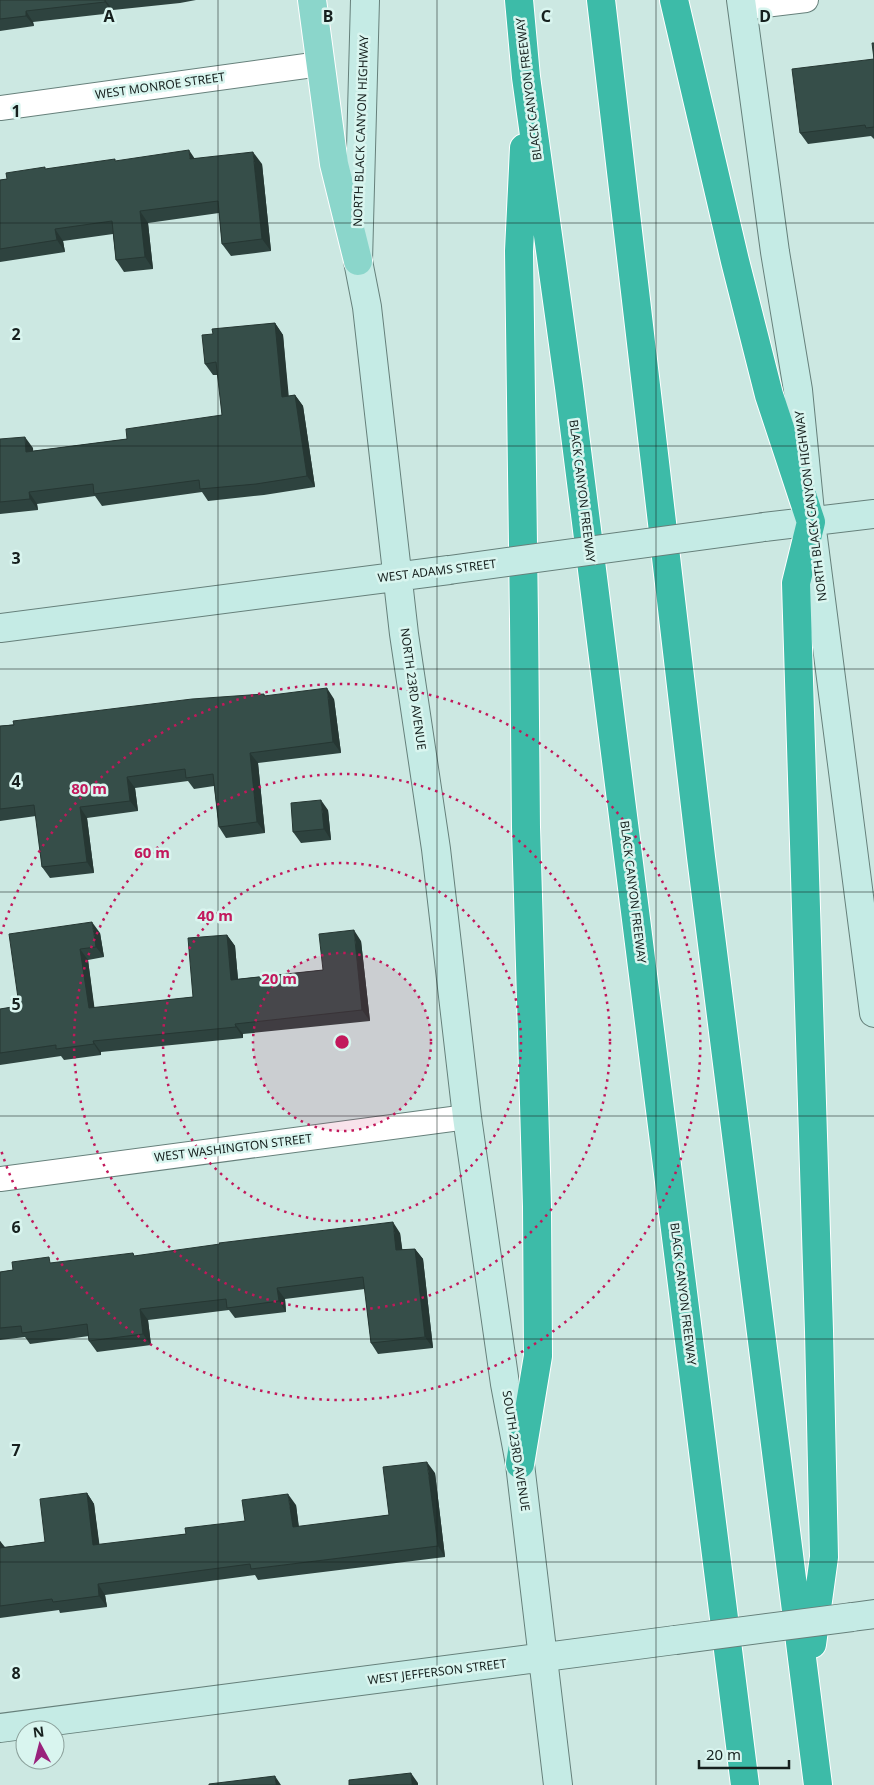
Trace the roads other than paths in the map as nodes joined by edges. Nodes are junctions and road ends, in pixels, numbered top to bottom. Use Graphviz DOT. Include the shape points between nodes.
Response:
graph roads {
  1 [pos="312,0"];
  2 [pos="365,0"];
  3 [pos="519,0"];
  4 [pos="601,0"];
  5 [pos="674,0"];
  6 [pos="806,0"];
  7 [pos="742,4"];
  8 [pos="320,64"];
  9 [pos="526,77"];
  10 [pos="0,108"];
  11 [pos="358,261"];
  12 [pos="874,514"];
  13 [pos="811,522"];
  14 [pos="398,577"];
  15 [pos="0,628"];
  16 [pos="874,1012"];
  17 [pos="467,1117"];
  18 [pos="0,1178"];
  19 [pos="520,1464"];
  20 [pos="874,1614"];
  21 [pos="544,1658"];
  22 [pos="806,1690"];
  23 [pos="0,1728"];
  24 [pos="558,1785"];
  25 [pos="745,1785"];
  26 [pos="818,1785"];
  1 -- 8 [label="main road"];
  2 -- 11 [label="main road, NORTH BLACK CANYON HIGHWAY"];
  3 -- 9 [label="highway, BLACK CANYON FREEWAY"];
  4 -- 22 [label="highway" via="701,857"];
  5 -- 13 [label="highway" via="769,395"];
  6 -- 7 [label="street"];
  7 -- 13 [label="main road, NORTH BLACK CANYON HIGHWAY" via="775,252 798,390"];
  8 -- 10 [label="street, WEST MONROE STREET"];
  8 -- 11 [label="main road" via="334,164"];
  9 -- 19 [label="highway" via="519,251 526,807 538,1356"];
  9 -- 25 [label="highway, BLACK CANYON FREEWAY" via="572,406"];
  11 -- 14 [label="main road, NORTH 23RD AVENUE" via="367,307"];
  12 -- 13 [label="main road, WEST ADAMS STREET"];
  13 -- 14 [label="main road, WEST ADAMS STREET, bridge"];
  13 -- 16 [label="main road, NORTH BLACK CANYON HIGHWAY"];
  13 -- 22 [label="highway" via="796,583 824,1557"];
  14 -- 15 [label="main road, WEST ADAMS STREET"];
  14 -- 17 [label="main road, NORTH 23RD AVENUE" via="436,849"];
  17 -- 18 [label="street, WEST WASHINGTON STREET"];
  17 -- 19 [label="main road, SOUTH 23RD AVENUE" via="505,1384"];
  19 -- 21 [label="main road, SOUTH 23RD AVENUE"];
  20 -- 21 [label="main road, WEST JEFFERSON STREET, bridge"];
  21 -- 23 [label="main road, WEST JEFFERSON STREET"];
  21 -- 24 [label="main road, SOUTH 23RD AVENUE"];
  22 -- 26 [label="highway"];
}
